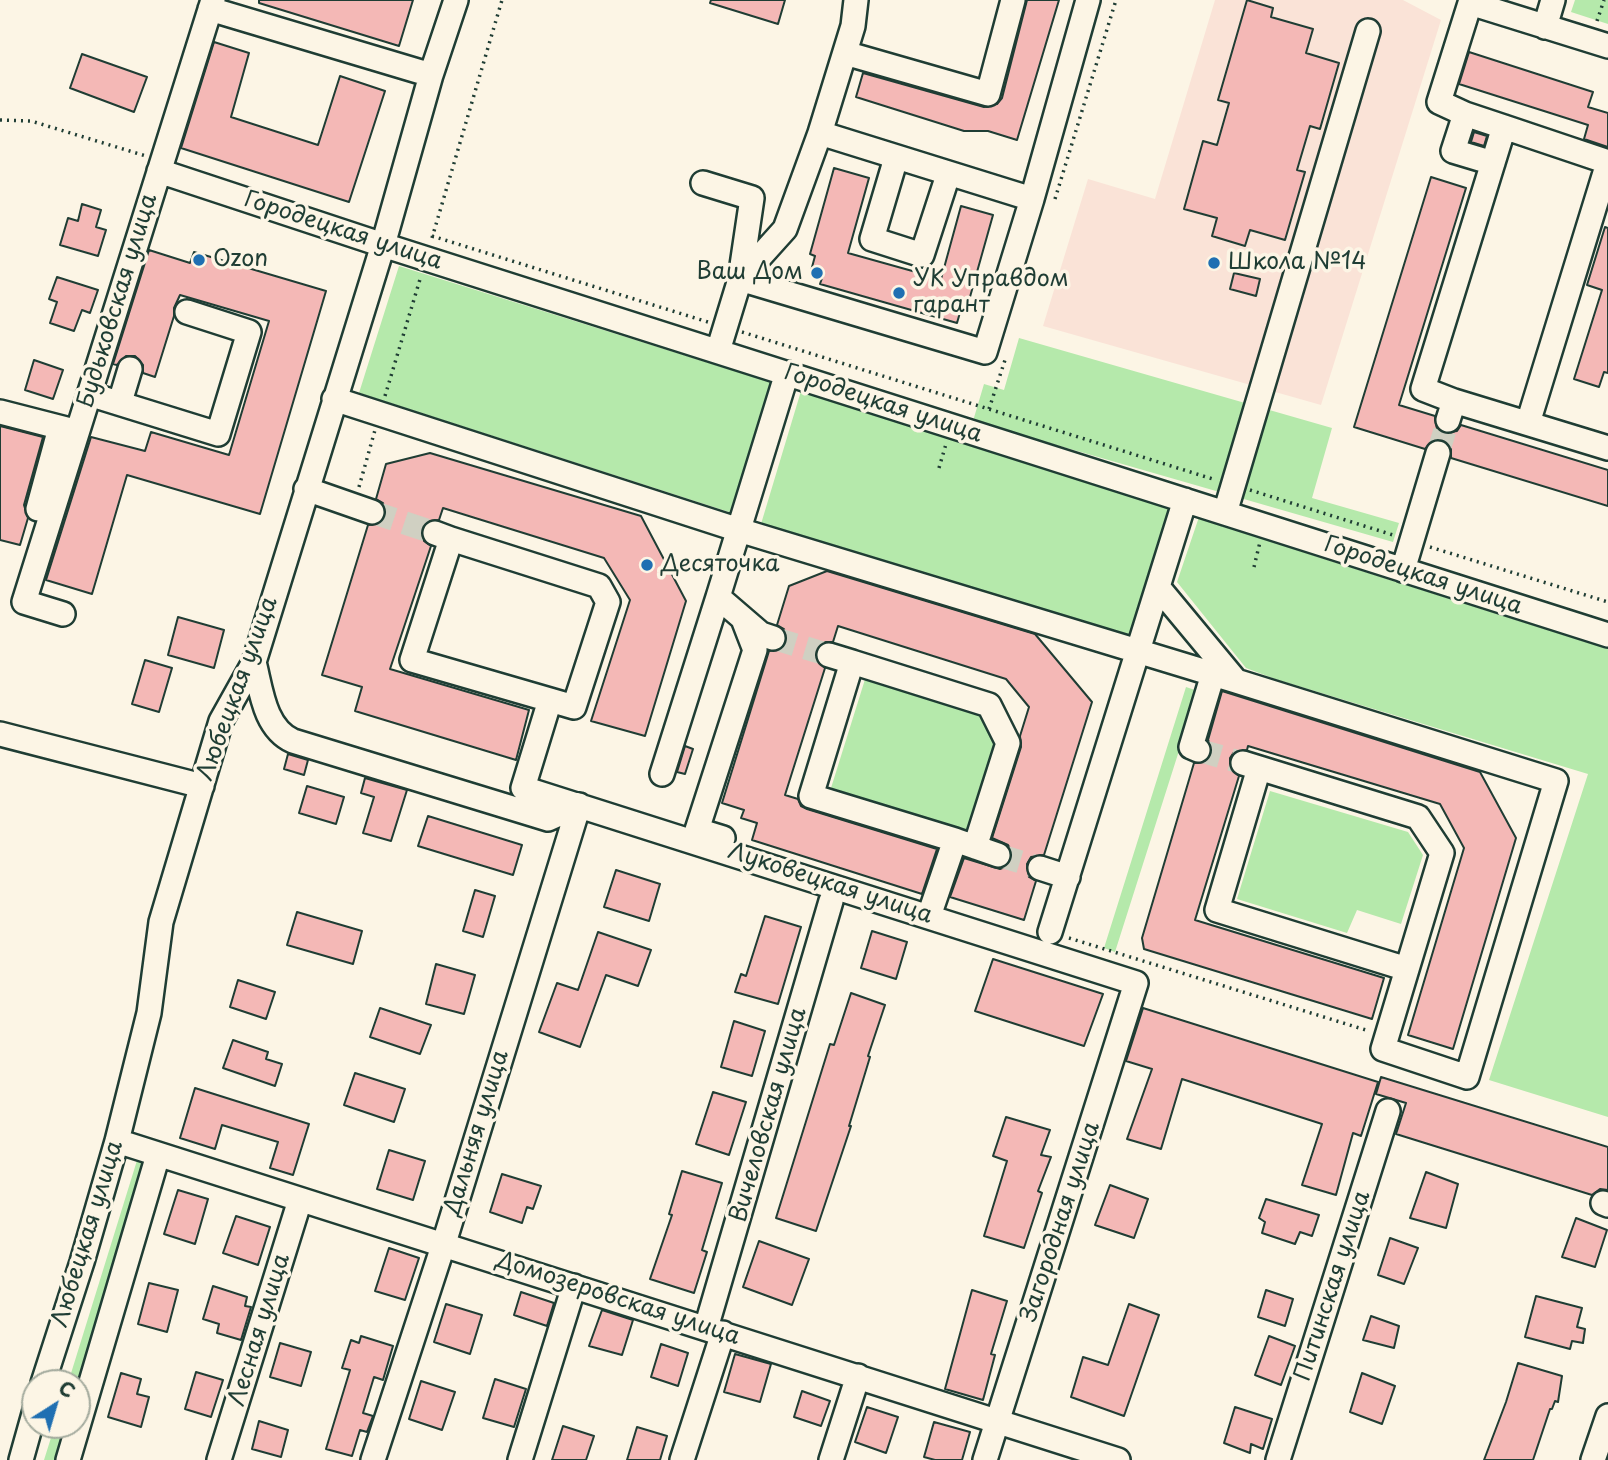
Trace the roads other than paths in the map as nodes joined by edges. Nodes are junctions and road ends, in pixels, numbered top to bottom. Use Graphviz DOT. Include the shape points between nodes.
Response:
graph roads {
  1 [pos="456,0"];
  2 [pos="1013,0"];
  3 [pos="1088,0"];
  4 [pos="1553,0"];
  5 [pos="850,2"];
  6 [pos="1470,2"];
  7 [pos="211,4"];
  8 [pos="1545,27"];
  9 [pos="1368,32"];
  10 [pos="1608,46"];
  11 [pos="845,53"];
  12 [pos="431,75"];
  13 [pos="1465,114"];
  14 [pos="1504,127"];
  15 [pos="820,133"];
  16 [pos="896,158"];
  17 [pos="1608,162"];
  18 [pos="1493,163"];
  19 [pos="160,166"];
  20 [pos="948,174"];
  21 [pos="703,183"];
  22 [pos="1032,199"];
  23 [pos="383,245"];
  24 [pos="740,279"];
  25 [pos="187,312"];
  26 [pos="718,351"];
  27 [pos="130,369"];
  28 [pos="787,373"];
  29 [pos="89,394"];
  30 [pos="334,399"];
  31 [pos="120,402"];
  32 [pos="0,412"];
  33 [pos="1528,423"];
  34 [pos="68,430"];
  35 [pos="1608,448"];
  36 [pos="1438,453"];
  37 [pos="306,489"];
  38 [pos="1185,500"];
  39 [pos="372,512"];
  40 [pos="1225,513"];
  41 [pos="33,527"];
  42 [pos="739,530"];
  43 [pos="1403,570"];
  44 [pos="1158,587"];
  45 [pos="718,597"];
  46 [pos="63,614"];
  47 [pos="743,619"];
  48 [pos="1608,635"];
  49 [pos="773,638"];
  50 [pos="1138,651"];
  51 [pos="829,654"];
  52 [pos="254,662"];
  53 [pos="852,662"];
  54 [pos="1213,674"];
  55 [pos="1236,681"];
  56 [pos="550,700"];
  57 [pos="0,734"];
  58 [pos="1198,750"];
  59 [pos="662,774"];
  60 [pos="202,786"];
  61 [pos="579,805"];
  62 [pos="965,844"];
  63 [pos="998,855"];
  64 [pos="1040,868"];
  65 [pos="1068,877"];
  66 [pos="831,901"];
  67 [pos="931,910"];
  68 [pos="1050,932"];
  69 [pos="1407,969"];
  70 [pos="1136,983"];
  71 [pos="1388,1111"];
  72 [pos="117,1141"];
  73 [pos="158,1155"];
  74 [pos="300,1200"];
  75 [pos="444,1243"];
  76 [pos="575,1286"];
  77 [pos="715,1331"];
  78 [pos="48,1369"];
  79 [pos="858,1376"];
  80 [pos="1608,1416"];
  81 [pos="998,1420"];
  82 [pos="27,1439"];
  83 [pos="21,1460"];
  84 [pos="68,1460"];
  85 [pos="219,1460"];
  86 [pos="373,1460"];
  87 [pos="520,1460"];
  88 [pos="682,1460"];
  89 [pos="831,1460"];
  90 [pos="985,1460"];
  91 [pos="1118,1460"];
  92 [pos="1278,1460"];
  93 [pos="1593,1460"];
  1 -- 12 [label="street, Любецкая улица"];
  2 -- 11 [label="street" via="988,94"];
  3 -- 22 [label="street"];
  4 -- 8 [label="street"];
  5 -- 11 [label="street" via="853,26"];
  6 -- 8 [label="street"];
  6 -- 13 [label="street" via="1439,102"];
  7 -- 12 [label="street"];
  7 -- 19 [label="street, Будьковская улица"];
  8 -- 10 [label="street"];
  9 -- 40 [label="street"];
  11 -- 15 [label="street"];
  12 -- 23 [label="street, Любецкая улица"];
  13 -- 14 [label="street"];
  13 -- 18 [label="street" via="1453,151"];
  14 -- 17 [label="street"];
  14 -- 18 [label="street"];
  15 -- 16 [label="street"];
  15 -- 24 [label="street" via="785,229"];
  16 -- 20 [label="street"];
  16 -- 20 [label="street" via="872,239 922,255"];
  17 -- 33 [label="street"];
  18 -- 33 [label="street" via="1423,389 1451,411"];
  19 -- 23 [label="street, Городецкая улица"];
  19 -- 29 [label="street, Будьковская улица"];
  20 -- 22 [label="street"];
  21 -- 24 [label="street" via="752,198"];
  22 -- 24 [label="street" via="985,352"];
  23 -- 26 [label="street, Городецкая улица"];
  23 -- 30 [label="street, Любецкая улица"];
  24 -- 26 [label="street"];
  25 -- 31 [label="street" via="249,332 218,434"];
  26 -- 28 [label="street, Городецкая улица"];
  27 -- 31 [label="street"];
  28 -- 38 [label="street, Городецкая улица"];
  28 -- 42 [label="street"];
  29 -- 31 [label="street"];
  29 -- 34 [label="street, Будьковская улица"];
  30 -- 37 [label="street, Любецкая улица"];
  30 -- 42 [label="street"];
  32 -- 34 [label="street"];
  33 -- 35 [label="street"];
  34 -- 41 [label="street"];
  34 -- 46 [label="street, Будьковская улица" via="24,602"];
  36 -- 43 [label="street"];
  37 -- 39 [label="street"];
  37 -- 52 [label="street, Любецкая улица"];
  38 -- 40 [label="street, Городецкая улица"];
  38 -- 44 [label="street"];
  40 -- 43 [label="street, Городецкая улица"];
  42 -- 45 [label="street"];
  42 -- 50 [label="street"];
  43 -- 48 [label="street, Городецкая улица"];
  44 -- 50 [label="street"];
  44 -- 55 [label="street"];
  45 -- 47 [label="street"];
  45 -- 59 [label="street"];
  47 -- 49 [label="street"];
  47 -- 67 [label="street" via="755,650 697,830"];
  50 -- 54 [label="street"];
  50 -- 65 [label="street"];
  51 -- 53 [label="street"];
  52 -- 60 [label="street, Любецкая улица" via="221,721"];
  52 -- 61 [label="street" via="270,721 280,736 548,820"];
  53 -- 62 [label="street" via="989,705 1008,743"];
  53 -- 62 [label="street" via="811,796"];
  54 -- 55 [label="street"];
  54 -- 58 [label="street" via="1191,747"];
  55 -- 69 [label="street" via="1556,781 1466,1077 1383,1049"];
  56 -- 56 [label="street" via="575,707 608,602 599,586 443,536 412,660"];
  56 -- 61 [label="street, Луковецкая улица" via="523,788"];
  57 -- 60 [label="street"];
  60 -- 72 [label="street, Любецкая улица" via="161,922 149,1013"];
  61 -- 67 [label="street, Луковецкая улица"];
  61 -- 75 [label="street, Дальняя улица"];
  62 -- 63 [label="street"];
  62 -- 67 [label="street"];
  64 -- 65 [label="street"];
  65 -- 68 [label="street"];
  66 -- 77 [label="street, Вичеловская улица"];
  67 -- 70 [label="street, Луковецкая улица"];
  69 -- 69 [label="street" via="1442,853 1418,817 1251,766 1217,910"];
  70 -- 81 [label="street, Загородная улица"];
  71 -- 92 [label="street, Питинская улица"];
  72 -- 73 [label="street, Домозеровская улица"];
  72 -- 78 [label="street, Любецкая улица"];
  73 -- 74 [label="street, Домозеровская улица"];
  73 -- 84 [label="street"];
  74 -- 75 [label="street, Домозеровская улица"];
  74 -- 85 [label="street, Лесная улица"];
  75 -- 76 [label="street, Домозеровская улица"];
  75 -- 86 [label="street, Дальняя улица"];
  76 -- 77 [label="street, Домозеровская улица"];
  76 -- 87 [label="street"];
  77 -- 79 [label="street, Домозеровская улица"];
  77 -- 88 [label="street, Вичеловская улица"];
  79 -- 81 [label="street, Домозеровская улица"];
  79 -- 89 [label="street"];
  80 -- 93 [label="street"];
  81 -- 90 [label="street, Загородная улица"];
  81 -- 91 [label="street, Домозеровская улица"];
  82 -- 83 [label="street"];
}
